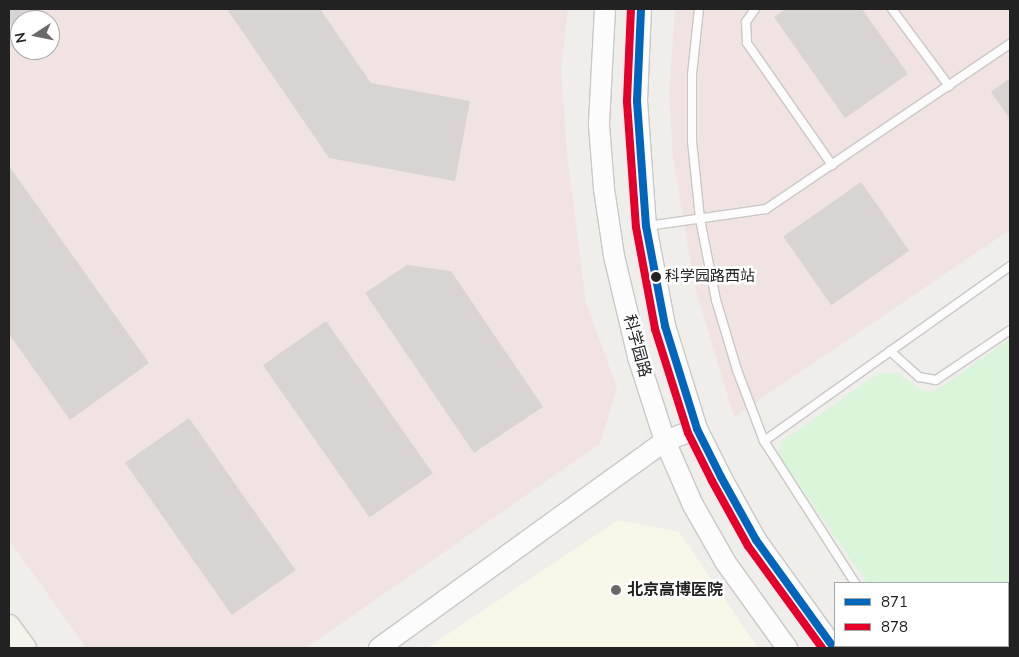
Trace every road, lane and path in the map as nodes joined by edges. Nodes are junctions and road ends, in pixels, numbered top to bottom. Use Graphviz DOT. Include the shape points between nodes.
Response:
graph roads {
  1 [pos="605,9"];
  2 [pos="641,9"];
  3 [pos="699,9"];
  4 [pos="755,9"];
  5 [pos="892,9"];
  6 [pos="1010,44"];
  7 [pos="949,86"];
  8 [pos="832,165"];
  9 [pos="700,218"];
  10 [pos="646,226"];
  11 [pos="1010,266"];
  12 [pos="1010,330"];
  13 [pos="890,351"];
  14 [pos="697,429"];
  15 [pos="664,441"];
  16 [pos="764,441"];
  17 [pos="853,582"];
  18 [pos="9,626"];
  19 [pos="25,648"];
  20 [pos="379,648"];
  21 [pos="787,648"];
  22 [pos="834,648"];
  1 -- 15 [label="street, 科学园路" via="599,125 604,189 614,256"];
  2 -- 10 [label="street, 科学园路" via="636,102"];
  3 -- 9 [label="lane" via="692,75 692,140"];
  4 -- 8 [label="lane" via="746,22 747,44"];
  5 -- 7 [label="lane"];
  6 -- 7 [label="lane"];
  7 -- 8 [label="lane"];
  8 -- 9 [label="lane" via="766,209"];
  9 -- 10 [label="lane"];
  9 -- 16 [label="lane" via="716,300 737,370"];
  10 -- 14 [label="street, 科学园路" via="665,326"];
  11 -- 13 [label="lane"];
  12 -- 13 [label="lane" via="936,380 919,377"];
  13 -- 16 [label="lane"];
  14 -- 15 [label="street"];
  14 -- 22 [label="street, 科学园路" via="756,540"];
  15 -- 20 [label="street"];
  15 -- 21 [label="street, 科学园路" via="693,504 726,563"];
  16 -- 17 [label="lane"];
  18 -- 19 [label="main road"];
}
